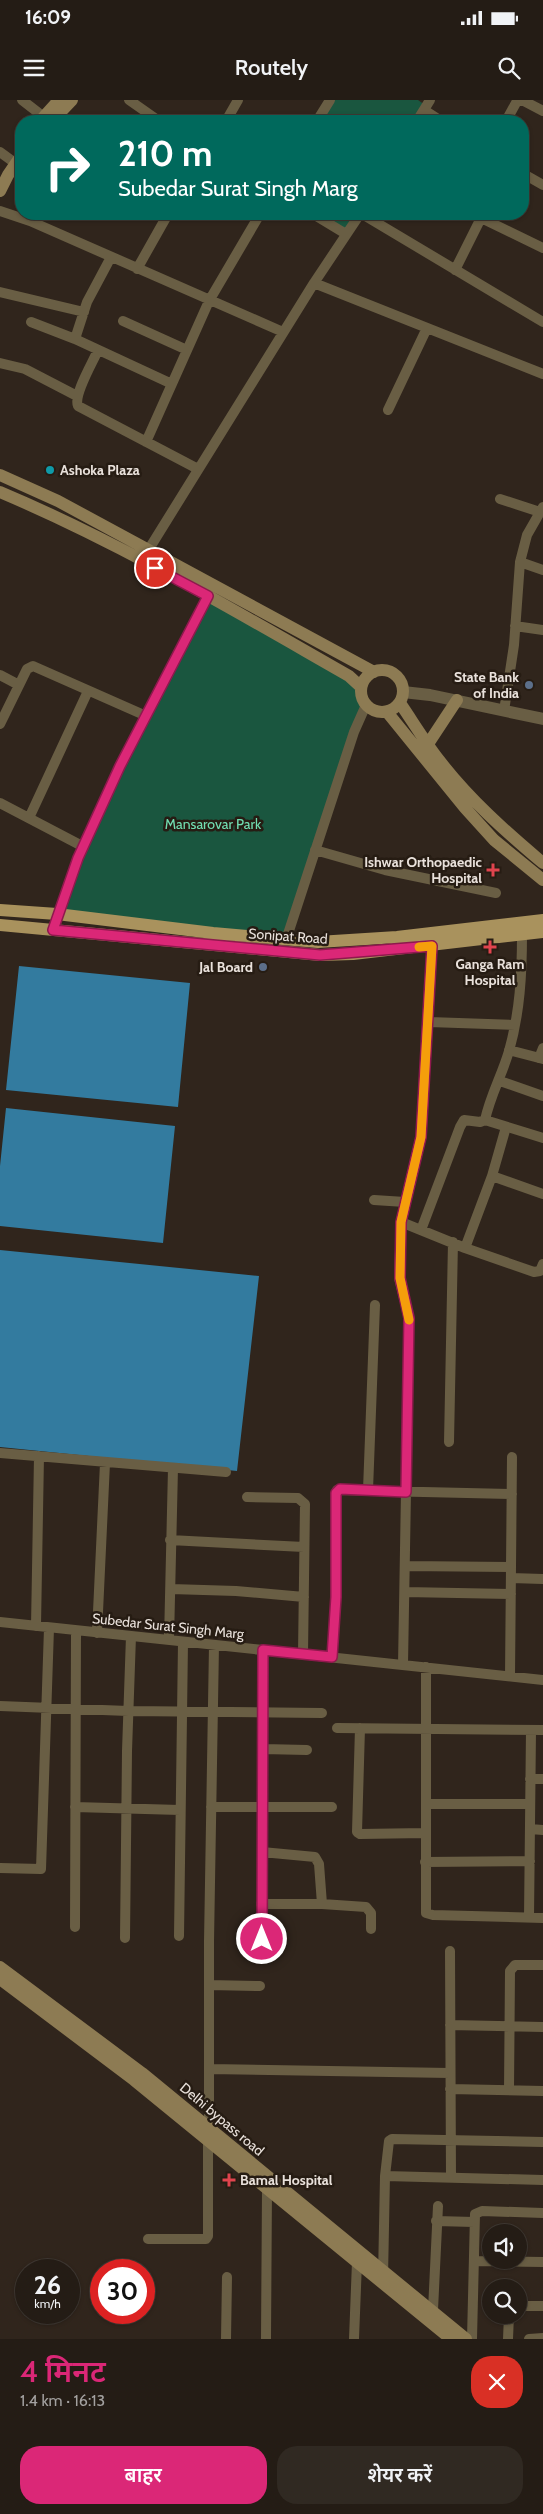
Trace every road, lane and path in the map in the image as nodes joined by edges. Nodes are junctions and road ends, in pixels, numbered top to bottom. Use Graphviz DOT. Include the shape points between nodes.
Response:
graph roads {
  1 [pos="22,100"];
  2 [pos="60,100"];
  3 [pos="72,100"];
  4 [pos="129,100"];
  5 [pos="238,100"];
  6 [pos="330,100"];
  7 [pos="425,104"];
  8 [pos="543,111"];
  9 [pos="40,115"];
  10 [pos="50,115"];
  11 [pos="52,115"];
  12 [pos="150,115"];
  13 [pos="229,115"];
  14 [pos="321,115"];
  15 [pos="436,115"];
  16 [pos="509,115"];
  17 [pos="11,157"];
  18 [pos="529,177"];
  19 [pos="0,178"];
  20 [pos="543,185"];
  21 [pos="0,191"];
  22 [pos="0,211"];
  23 [pos="15,216"];
  24 [pos="27,220"];
  25 [pos="165,220"];
  26 [pos="256,220"];
  27 [pos="323,220"];
  28 [pos="356,220"];
  29 [pos="371,220"];
  30 [pos="477,220"];
  31 [pos="489,220"];
  32 [pos="346,234"];
  33 [pos="543,248"];
  34 [pos="111,257"];
  35 [pos="137,269"];
  36 [pos="455,270"];
  37 [pos="314,283"];
  38 [pos="0,292"];
  39 [pos="209,301"];
  40 [pos="84,312"];
  41 [pos="32,322"];
  42 [pos="123,322"];
  43 [pos="543,322"];
  44 [pos="427,328"];
  45 [pos="283,332"];
  46 [pos="75,339"];
  47 [pos="98,350"];
  48 [pos="187,350"];
  49 [pos="0,363"];
  50 [pos="543,374"];
  51 [pos="172,384"];
  52 [pos="77,396"];
  53 [pos="388,410"];
  54 [pos="146,442"];
  55 [pos="198,470"];
  56 [pos="0,475"];
  57 [pos="0,492"];
  58 [pos="500,499"];
  59 [pos="541,510"];
  60 [pos="149,549"];
  61 [pos="520,562"];
  62 [pos="543,570"];
  63 [pos="208,596"];
  64 [pos="515,626"];
  65 [pos="543,630"];
  66 [pos="374,672"];
  67 [pos="0,675"];
  68 [pos="19,685"];
  69 [pos="361,686"];
  70 [pos="88,691"];
  71 [pos="401,697"];
  72 [pos="456,700"];
  73 [pos="366,705"];
  74 [pos="504,711"];
  75 [pos="387,712"];
  76 [pos="144,715"];
  77 [pos="1,720"];
  78 [pos="543,720"];
  79 [pos="428,744"];
  80 [pos="0,803"];
  81 [pos="28,818"];
  82 [pos="84,847"];
  83 [pos="315,850"];
  84 [pos="543,863"];
  85 [pos="543,880"];
  86 [pos="496,893"];
  87 [pos="0,910"];
  88 [pos="57,914"];
  89 [pos="543,920"];
  90 [pos="0,925"];
  91 [pos="53,930"];
  92 [pos="543,932"];
  93 [pos="522,934"];
  94 [pos="212,939"];
  95 [pos="286,940"];
  96 [pos="432,940"];
  97 [pos="429,1022"];
  98 [pos="515,1025"];
  99 [pos="509,1050"];
  100 [pos="542,1055"];
  101 [pos="500,1081"];
  102 [pos="543,1096"];
  103 [pos="485,1120"];
  104 [pos="506,1127"];
  105 [pos="543,1138"];
  106 [pos="492,1176"];
  107 [pos="543,1194"];
  108 [pos="374,1200"];
  109 [pos="405,1202"];
  110 [pos="401,1222"];
  111 [pos="421,1230"];
  112 [pos="453,1242"];
  113 [pos="466,1248"];
  114 [pos="543,1264"];
  115 [pos="375,1305"];
  116 [pos="450,1442"];
  117 [pos="0,1453"];
  118 [pos="39,1456"];
  119 [pos="512,1457"];
  120 [pos="105,1462"];
  121 [pos="172,1468"];
  122 [pos="226,1472"];
  123 [pos="368,1490"];
  124 [pos="406,1492"];
  125 [pos="512,1494"];
  126 [pos="246,1497"];
  127 [pos="170,1540"];
  128 [pos="304,1547"];
  129 [pos="405,1566"];
  130 [pos="511,1567"];
  131 [pos="511,1578"];
  132 [pos="543,1579"];
  133 [pos="171,1589"];
  134 [pos="404,1592"];
  135 [pos="511,1594"];
  136 [pos="304,1597"];
  137 [pos="0,1622"];
  138 [pos="36,1626"];
  139 [pos="49,1628"];
  140 [pos="76,1631"];
  141 [pos="97,1633"];
  142 [pos="131,1636"];
  143 [pos="169,1640"];
  144 [pos="183,1642"];
  145 [pos="214,1645"];
  146 [pos="263,1650"];
  147 [pos="303,1654"];
  148 [pos="332,1657"];
  149 [pos="403,1665"];
  150 [pos="426,1667"];
  151 [pos="510,1676"];
  152 [pos="543,1680"];
  153 [pos="0,1706"];
  154 [pos="46,1708"];
  155 [pos="76,1709"];
  156 [pos="128,1711"];
  157 [pos="182,1712"];
  158 [pos="213,1712"];
  159 [pos="263,1713"];
  160 [pos="322,1714"];
  161 [pos="426,1727"];
  162 [pos="337,1728"];
  163 [pos="360,1728"];
  164 [pos="531,1730"];
  165 [pos="543,1730"];
  166 [pos="262,1749"];
  167 [pos="306,1750"];
  168 [pos="530,1779"];
  169 [pos="543,1780"];
  170 [pos="426,1804"];
  171 [pos="530,1804"];
  172 [pos="75,1807"];
  173 [pos="211,1807"];
  174 [pos="262,1807"];
  175 [pos="332,1807"];
  176 [pos="127,1808"];
  177 [pos="180,1810"];
  178 [pos="530,1829"];
  179 [pos="543,1830"];
  180 [pos="425,1833"];
  181 [pos="262,1852"];
  182 [pos="530,1861"];
  183 [pos="425,1862"];
  184 [pos="0,1868"];
  185 [pos="262,1904"];
  186 [pos="322,1904"];
  187 [pos="529,1918"];
  188 [pos="543,1918"];
  189 [pos="75,1927"];
  190 [pos="371,1929"];
  191 [pos="179,1936"];
  192 [pos="125,1938"];
  193 [pos="262,1939"];
  194 [pos="450,1952"];
  195 [pos="543,1965"];
  196 [pos="0,1967"];
  197 [pos="0,1978"];
  198 [pos="209,1985"];
  199 [pos="260,1986"];
  200 [pos="450,2025"];
  201 [pos="510,2026"];
  202 [pos="543,2026"];
  203 [pos="209,2069"];
  204 [pos="450,2073"];
  205 [pos="450,2089"];
  206 [pos="509,2090"];
  207 [pos="543,2091"];
  208 [pos="208,2134"];
  209 [pos="451,2140"];
  210 [pos="543,2142"];
  211 [pos="386,2176"];
  212 [pos="451,2178"];
  213 [pos="543,2180"];
  214 [pos="263,2181"];
  215 [pos="438,2206"];
  216 [pos="543,2213"];
  217 [pos="436,2221"];
  218 [pos="474,2222"];
  219 [pos="148,2239"];
  220 [pos="348,2249"];
  221 [pos="474,2261"];
  222 [pos="357,2262"];
  223 [pos="543,2262"];
  224 [pos="227,2277"];
  225 [pos="383,2277"];
  226 [pos="527,2306"];
  227 [pos="543,2306"];
  228 [pos="428,2313"];
  229 [pos="509,2324"];
  230 [pos="543,2338"];
  231 [pos="226,2339"];
  232 [pos="266,2339"];
  233 [pos="354,2339"];
  234 [pos="451,2339"];
  235 [pos="466,2339"];
  236 [pos="472,2339"];
  237 [pos="508,2339"];
  238 [pos="529,2339"];
  1 -- 9 [label="street"];
  2 -- 10 [label="main road"];
  3 -- 11 [label="main road"];
  4 -- 12 [label="street"];
  5 -- 13 [label="street"];
  6 -- 14 [label="street"];
  7 -- 15 [label="street"];
  8 -- 16 [label="street" via="524,101 517,101"];
  17 -- 19 [label="main road"];
  17 -- 21 [label="main road"];
  18 -- 20 [label="street"];
  22 -- 23 [label="street"];
  24 -- 34 [label="street"];
  25 -- 35 [label="street"];
  26 -- 39 [label="street"];
  27 -- 32 [label="street"];
  28 -- 32 [label="street"];
  29 -- 36 [label="street"];
  30 -- 36 [label="street"];
  31 -- 33 [label="street"];
  32 -- 37 [label="street"];
  34 -- 35 [label="street"];
  34 -- 40 [label="street"];
  35 -- 39 [label="street"];
  36 -- 43 [label="street"];
  37 -- 44 [label="street"];
  37 -- 45 [label="street"];
  38 -- 40 [label="street"];
  39 -- 45 [label="street"];
  39 -- 48 [label="street"];
  40 -- 46 [label="street"];
  41 -- 46 [label="street"];
  42 -- 48 [label="street"];
  44 -- 50 [label="street"];
  44 -- 53 [label="street"];
  45 -- 55 [label="street"];
  46 -- 47 [label="street"];
  47 -- 51 [label="street"];
  47 -- 52 [label="street"];
  48 -- 51 [label="street"];
  49 -- 52 [label="street" via="24,369"];
  51 -- 54 [label="street"];
  52 -- 54 [label="street" via="76,402 83,410"];
  54 -- 55 [label="street"];
  55 -- 60 [label="street"];
  56 -- 60 [label="main road" via="58,501"];
  57 -- 63 [label="main road" via="50,513"];
  58 -- 59 [label="street"];
  59 -- 61 [label="street" via="526,535"];
  60 -- 66 [label="main road"];
  61 -- 62 [label="street"];
  61 -- 64 [label="street"];
  63 -- 69 [label="main road" via="349,676"];
  63 -- 76 [label="street"];
  64 -- 65 [label="street"];
  64 -- 74 [label="street"];
  66 -- 69 [label="main road" via="365,678"];
  66 -- 71 [label="main road" via="389,671 395,675 402,686"];
  67 -- 68 [label="street"];
  68 -- 70 [label="street" via="26,669 33,666"];
  68 -- 77 [label="street"];
  69 -- 73 [label="main road" via="361,697"];
  70 -- 76 [label="street"];
  70 -- 81 [label="street"];
  71 -- 72 [label="street"];
  71 -- 75 [label="main road"];
  71 -- 79 [label="main road"];
  72 -- 74 [label="street"];
  72 -- 79 [label="main road"];
  73 -- 75 [label="main road" via="377,712"];
  73 -- 83 [label="street"];
  74 -- 78 [label="street"];
  75 -- 85 [label="main road" via="488,833"];
  76 -- 82 [label="street"];
  79 -- 84 [label="main road" via="474,801"];
  80 -- 81 [label="street"];
  81 -- 82 [label="street"];
  82 -- 88 [label="street"];
  83 -- 86 [label="street" via="384,870"];
  83 -- 95 [label="street"];
  87 -- 88 [label="main road, Sonipat Road"];
  88 -- 91 [label="street"];
  88 -- 94 [label="main road, Sonipat Road"];
  89 -- 96 [label="main road, Sonipat Road"];
  90 -- 91 [label="main road, Sonipat Road"];
  91 -- 94 [label="main road, Sonipat Road"];
  92 -- 93 [label="main road, Sonipat Road"];
  93 -- 96 [label="main road, Sonipat Road"];
  93 -- 98 [label="street" via="520,997"];
  94 -- 95 [label="main road, Sonipat Road"];
  94 -- 96 [label="main road, Sonipat Road" via="320,955"];
  95 -- 96 [label="main road, Sonipat Road"];
  96 -- 97 [label="street"];
  97 -- 98 [label="street"];
  97 -- 109 [label="street" via="421,1137"];
  98 -- 99 [label="street"];
  99 -- 100 [label="street"];
  99 -- 101 [label="street"];
  101 -- 102 [label="street"];
  101 -- 103 [label="street"];
  103 -- 104 [label="street"];
  103 -- 111 [label="street" via="464,1120"];
  104 -- 105 [label="street"];
  104 -- 106 [label="street"];
  106 -- 107 [label="street"];
  106 -- 113 [label="street"];
  108 -- 109 [label="street"];
  109 -- 110 [label="street"];
  110 -- 111 [label="street"];
  110 -- 124 [label="street" via="400,1278 409,1318"];
  111 -- 112 [label="street"];
  112 -- 113 [label="street"];
  112 -- 116 [label="street"];
  113 -- 114 [label="street" via="534,1272 540,1271"];
  115 -- 123 [label="street"];
  117 -- 118 [label="street"];
  118 -- 120 [label="street"];
  118 -- 138 [label="street"];
  119 -- 125 [label="street"];
  120 -- 121 [label="street"];
  120 -- 141 [label="street"];
  121 -- 122 [label="street"];
  121 -- 127 [label="street"];
  123 -- 124 [label="street"];
  123 -- 148 [label="street" via="340,1489 336,1493 336,1597"];
  124 -- 125 [label="street"];
  124 -- 129 [label="street"];
  125 -- 130 [label="street"];
  126 -- 128 [label="street" via="303,1500"];
  127 -- 128 [label="street"];
  127 -- 133 [label="street"];
  128 -- 136 [label="street"];
  129 -- 130 [label="street"];
  129 -- 134 [label="street"];
  130 -- 131 [label="street"];
  131 -- 132 [label="street"];
  131 -- 135 [label="street"];
  133 -- 136 [label="street"];
  133 -- 143 [label="street"];
  134 -- 135 [label="street"];
  134 -- 149 [label="street"];
  135 -- 151 [label="street"];
  136 -- 147 [label="street"];
  137 -- 138 [label="street, Subedar Surat Singh Marg"];
  138 -- 139 [label="street, Subedar Surat Singh Marg"];
  139 -- 140 [label="street, Subedar Surat Singh Marg"];
  139 -- 154 [label="street"];
  140 -- 141 [label="street, Subedar Surat Singh Marg"];
  140 -- 155 [label="street"];
  141 -- 142 [label="street, Subedar Surat Singh Marg"];
  142 -- 143 [label="street, Subedar Surat Singh Marg"];
  142 -- 156 [label="street"];
  143 -- 144 [label="street, Subedar Surat Singh Marg"];
  144 -- 145 [label="street, Subedar Surat Singh Marg"];
  144 -- 157 [label="street"];
  145 -- 146 [label="street, Subedar Surat Singh Marg"];
  145 -- 158 [label="street"];
  146 -- 147 [label="street, Subedar Surat Singh Marg"];
  146 -- 159 [label="street"];
  147 -- 148 [label="street, Subedar Surat Singh Marg"];
  148 -- 149 [label="street, Subedar Surat Singh Marg"];
  149 -- 150 [label="street, Subedar Surat Singh Marg"];
  150 -- 151 [label="street, Subedar Surat Singh Marg"];
  150 -- 161 [label="street"];
  151 -- 152 [label="street, Subedar Surat Singh Marg"];
  153 -- 154 [label="street"];
  154 -- 155 [label="street"];
  154 -- 184 [label="street" via="41,1869"];
  155 -- 156 [label="street"];
  155 -- 172 [label="street"];
  156 -- 157 [label="street"];
  156 -- 176 [label="street"];
  157 -- 158 [label="street"];
  157 -- 177 [label="street"];
  158 -- 159 [label="street"];
  158 -- 173 [label="street"];
  159 -- 160 [label="street"];
  159 -- 166 [label="street"];
  161 -- 163 [label="street"];
  161 -- 164 [label="street"];
  161 -- 170 [label="street"];
  162 -- 163 [label="street"];
  163 -- 180 [label="street" via="357,1832"];
  164 -- 165 [label="street"];
  164 -- 168 [label="street"];
  166 -- 167 [label="street"];
  166 -- 174 [label="street"];
  168 -- 169 [label="street"];
  168 -- 171 [label="street"];
  170 -- 171 [label="street"];
  170 -- 180 [label="street"];
  171 -- 178 [label="street"];
  172 -- 176 [label="street"];
  172 -- 189 [label="street"];
  173 -- 174 [label="street"];
  173 -- 198 [label="street"];
  174 -- 175 [label="street"];
  174 -- 181 [label="street"];
  176 -- 177 [label="street"];
  176 -- 192 [label="street"];
  177 -- 191 [label="street"];
  178 -- 179 [label="street"];
  178 -- 182 [label="street"];
  180 -- 183 [label="street"];
  181 -- 185 [label="street"];
  181 -- 186 [label="street" via="315,1857 319,1864"];
  182 -- 183 [label="street"];
  182 -- 187 [label="street"];
  183 -- 187 [label="street" via="426,1913"];
  185 -- 186 [label="street"];
  185 -- 193 [label="street"];
  186 -- 190 [label="street" via="366,1907 371,1913"];
  187 -- 188 [label="street"];
  194 -- 200 [label="street"];
  195 -- 201 [label="street" via="511,1967"];
  196 -- 208 [label="main road, Delhi bypass road" via="142,2073"];
  197 -- 208 [label="main road, Delhi bypass road"];
  198 -- 199 [label="street"];
  198 -- 203 [label="street"];
  200 -- 201 [label="street"];
  200 -- 204 [label="street"];
  201 -- 202 [label="street"];
  201 -- 206 [label="street"];
  203 -- 204 [label="street"];
  203 -- 208 [label="street"];
  204 -- 205 [label="street"];
  205 -- 206 [label="street"];
  205 -- 209 [label="street"];
  206 -- 207 [label="street"];
  208 -- 214 [label="main road, Delhi bypass road"];
  208 -- 219 [label="street" via="208,2236 206,2239"];
  209 -- 210 [label="street"];
  209 -- 211 [label="street" via="392,2139 387,2146"];
  209 -- 212 [label="street"];
  211 -- 212 [label="street"];
  211 -- 225 [label="street"];
  212 -- 213 [label="street"];
  214 -- 220 [label="main road, Delhi bypass road"];
  214 -- 232 [label="street"];
  215 -- 217 [label="street"];
  216 -- 218 [label="street" via="478,2212"];
  217 -- 218 [label="street"];
  217 -- 228 [label="street"];
  218 -- 221 [label="street"];
  220 -- 222 [label="main road, Delhi bypass road"];
  220 -- 225 [label="main road, Delhi bypass road"];
  221 -- 223 [label="street"];
  221 -- 236 [label="street"];
  222 -- 225 [label="main road, Delhi bypass road"];
  222 -- 233 [label="street"];
  224 -- 231 [label="street"];
  225 -- 228 [label="main road, Delhi bypass road"];
  226 -- 227 [label="street"];
  228 -- 234 [label="main road, Delhi bypass road"];
  228 -- 235 [label="main road, Delhi bypass road"];
  229 -- 237 [label="street"];
  230 -- 238 [label="street"];
}
